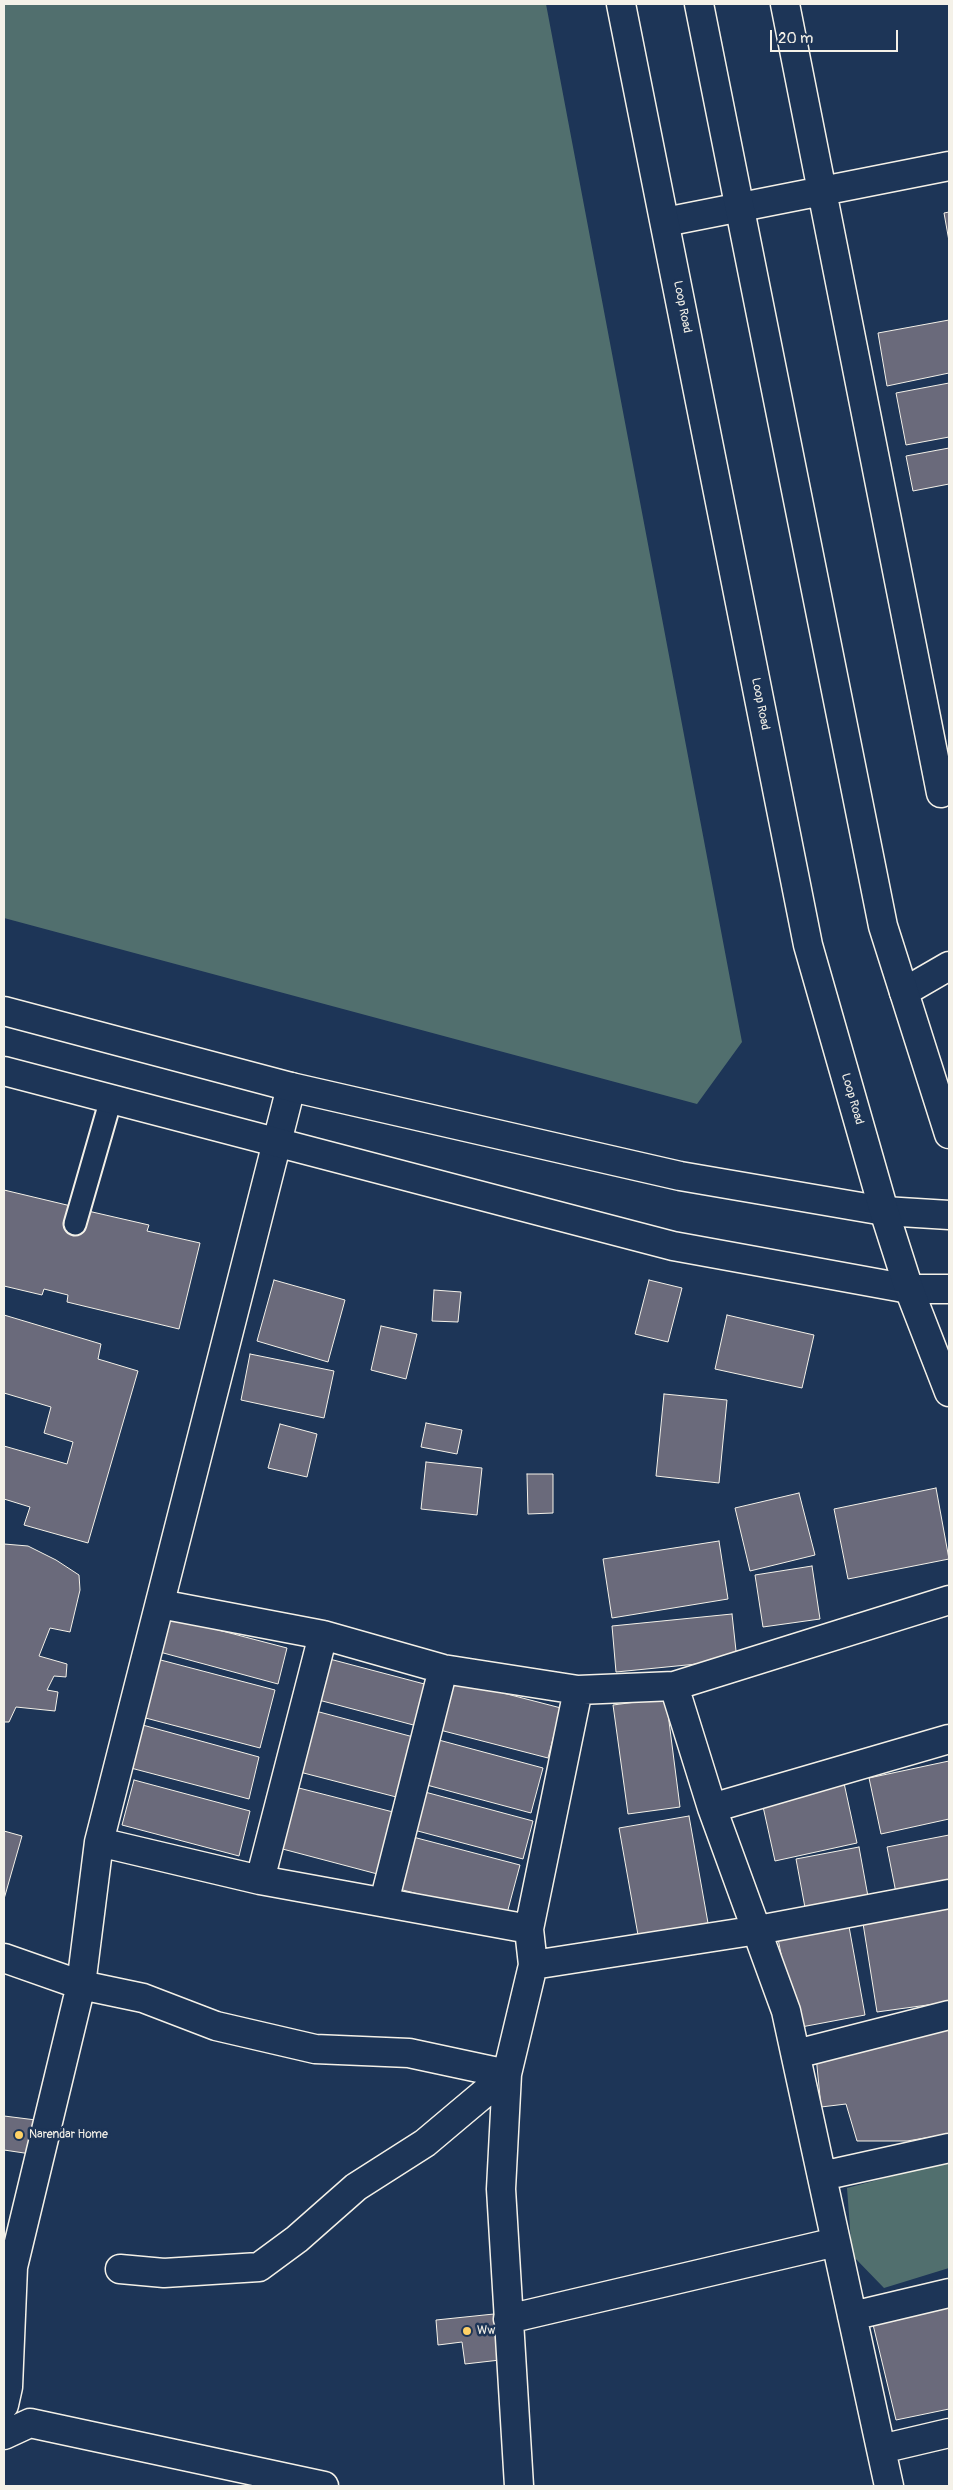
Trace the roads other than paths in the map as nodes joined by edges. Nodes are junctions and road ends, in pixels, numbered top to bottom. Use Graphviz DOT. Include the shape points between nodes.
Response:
graph roads {
  1 [pos="621,4"];
  2 [pos="699,4"];
  3 [pos="785,4"];
  4 [pos="949,166"];
  5 [pos="822,191"];
  6 [pos="740,208"];
  7 [pos="665,222"];
  8 [pos="941,793"];
  9 [pos="949,966"];
  10 [pos="904,992"];
  11 [pos="4,1011"];
  12 [pos="4,1071"];
  13 [pos="291,1087"];
  14 [pos="111,1099"];
  15 [pos="949,1134"];
  16 [pos="277,1143"];
  17 [pos="884,1211"];
  18 [pos="949,1215"];
  19 [pos="75,1224"];
  20 [pos="909,1289"];
  21 [pos="949,1289"];
  22 [pos="949,1392"];
  23 [pos="949,1600"];
  24 [pos="160,1604"];
  25 [pos="323,1635"];
  26 [pos="443,1669"];
  27 [pos="674,1686"];
  28 [pos="578,1690"];
  29 [pos="949,1739"];
  30 [pos="712,1808"];
  31 [pos="99,1842"];
  32 [pos="260,1880"];
  33 [pos="949,1894"];
  34 [pos="384,1902"];
  35 [pos="528,1929"];
  36 [pos="758,1930"];
  37 [pos="4,1958"];
  38 [pos="533,1965"];
  39 [pos="81,1985"];
  40 [pos="949,2015"];
  41 [pos="796,2054"];
  42 [pos="507,2074"];
  43 [pos="949,2148"];
  44 [pos="822,2176"];
  45 [pos="836,2242"];
  46 [pos="120,2269"];
  47 [pos="949,2294"];
  48 [pos="852,2316"];
  49 [pos="508,2320"];
  50 [pos="4,2405"];
  51 [pos="949,2433"];
  52 [pos="4,2435"];
  53 [pos="881,2449"];
  54 [pos="324,2486"];
  55 [pos="520,2486"];
  56 [pos="889,2486"];
  1 -- 7 [label="street, Loop Road"];
  2 -- 6 [label="street"];
  3 -- 5 [label="street"];
  4 -- 5 [label="street"];
  5 -- 6 [label="street"];
  5 -- 8 [label="street"];
  6 -- 7 [label="street"];
  6 -- 10 [label="street" via="883,926"];
  7 -- 17 [label="street, Loop Road" via="808,945"];
  9 -- 10 [label="street"];
  10 -- 15 [label="street"];
  11 -- 13 [label="street"];
  12 -- 14 [label="street"];
  13 -- 16 [label="street"];
  13 -- 17 [label="street" via="680,1176"];
  14 -- 16 [label="street"];
  14 -- 19 [label="lane"];
  16 -- 20 [label="street" via="673,1246"];
  16 -- 24 [label="street"];
  17 -- 18 [label="street"];
  17 -- 20 [label="street, Loop Road"];
  20 -- 21 [label="street"];
  20 -- 22 [label="street, Loop Road"];
  23 -- 27 [label="street"];
  24 -- 25 [label="street"];
  24 -- 31 [label="street"];
  25 -- 26 [label="street"];
  25 -- 32 [label="street"];
  26 -- 28 [label="street"];
  26 -- 34 [label="street"];
  27 -- 28 [label="street"];
  27 -- 30 [label="street"];
  28 -- 35 [label="street"];
  29 -- 30 [label="street"];
  30 -- 36 [label="street"];
  31 -- 32 [label="street"];
  31 -- 39 [label="street"];
  32 -- 34 [label="street"];
  33 -- 36 [label="street"];
  34 -- 35 [label="street"];
  35 -- 38 [label="street"];
  36 -- 38 [label="street"];
  36 -- 41 [label="street" via="786,2011"];
  37 -- 39 [label="street"];
  38 -- 42 [label="street"];
  39 -- 42 [label="street" via="143,1998 216,2026 316,2049 409,2053"];
  39 -- 50 [label="street" via="13,2267 8,2387"];
  40 -- 41 [label="street"];
  41 -- 44 [label="street"];
  42 -- 46 [label="street" via="425,2142 356,2187 297,2239 259,2266 164,2273"];
  42 -- 49 [label="street" via="501,2189"];
  43 -- 44 [label="street"];
  44 -- 45 [label="street"];
  45 -- 48 [label="street"];
  45 -- 49 [label="street"];
  47 -- 48 [label="street"];
  48 -- 53 [label="street"];
  49 -- 55 [label="street"];
  51 -- 53 [label="street"];
  52 -- 54 [label="street" via="30,2423"];
  53 -- 56 [label="street"];
}
